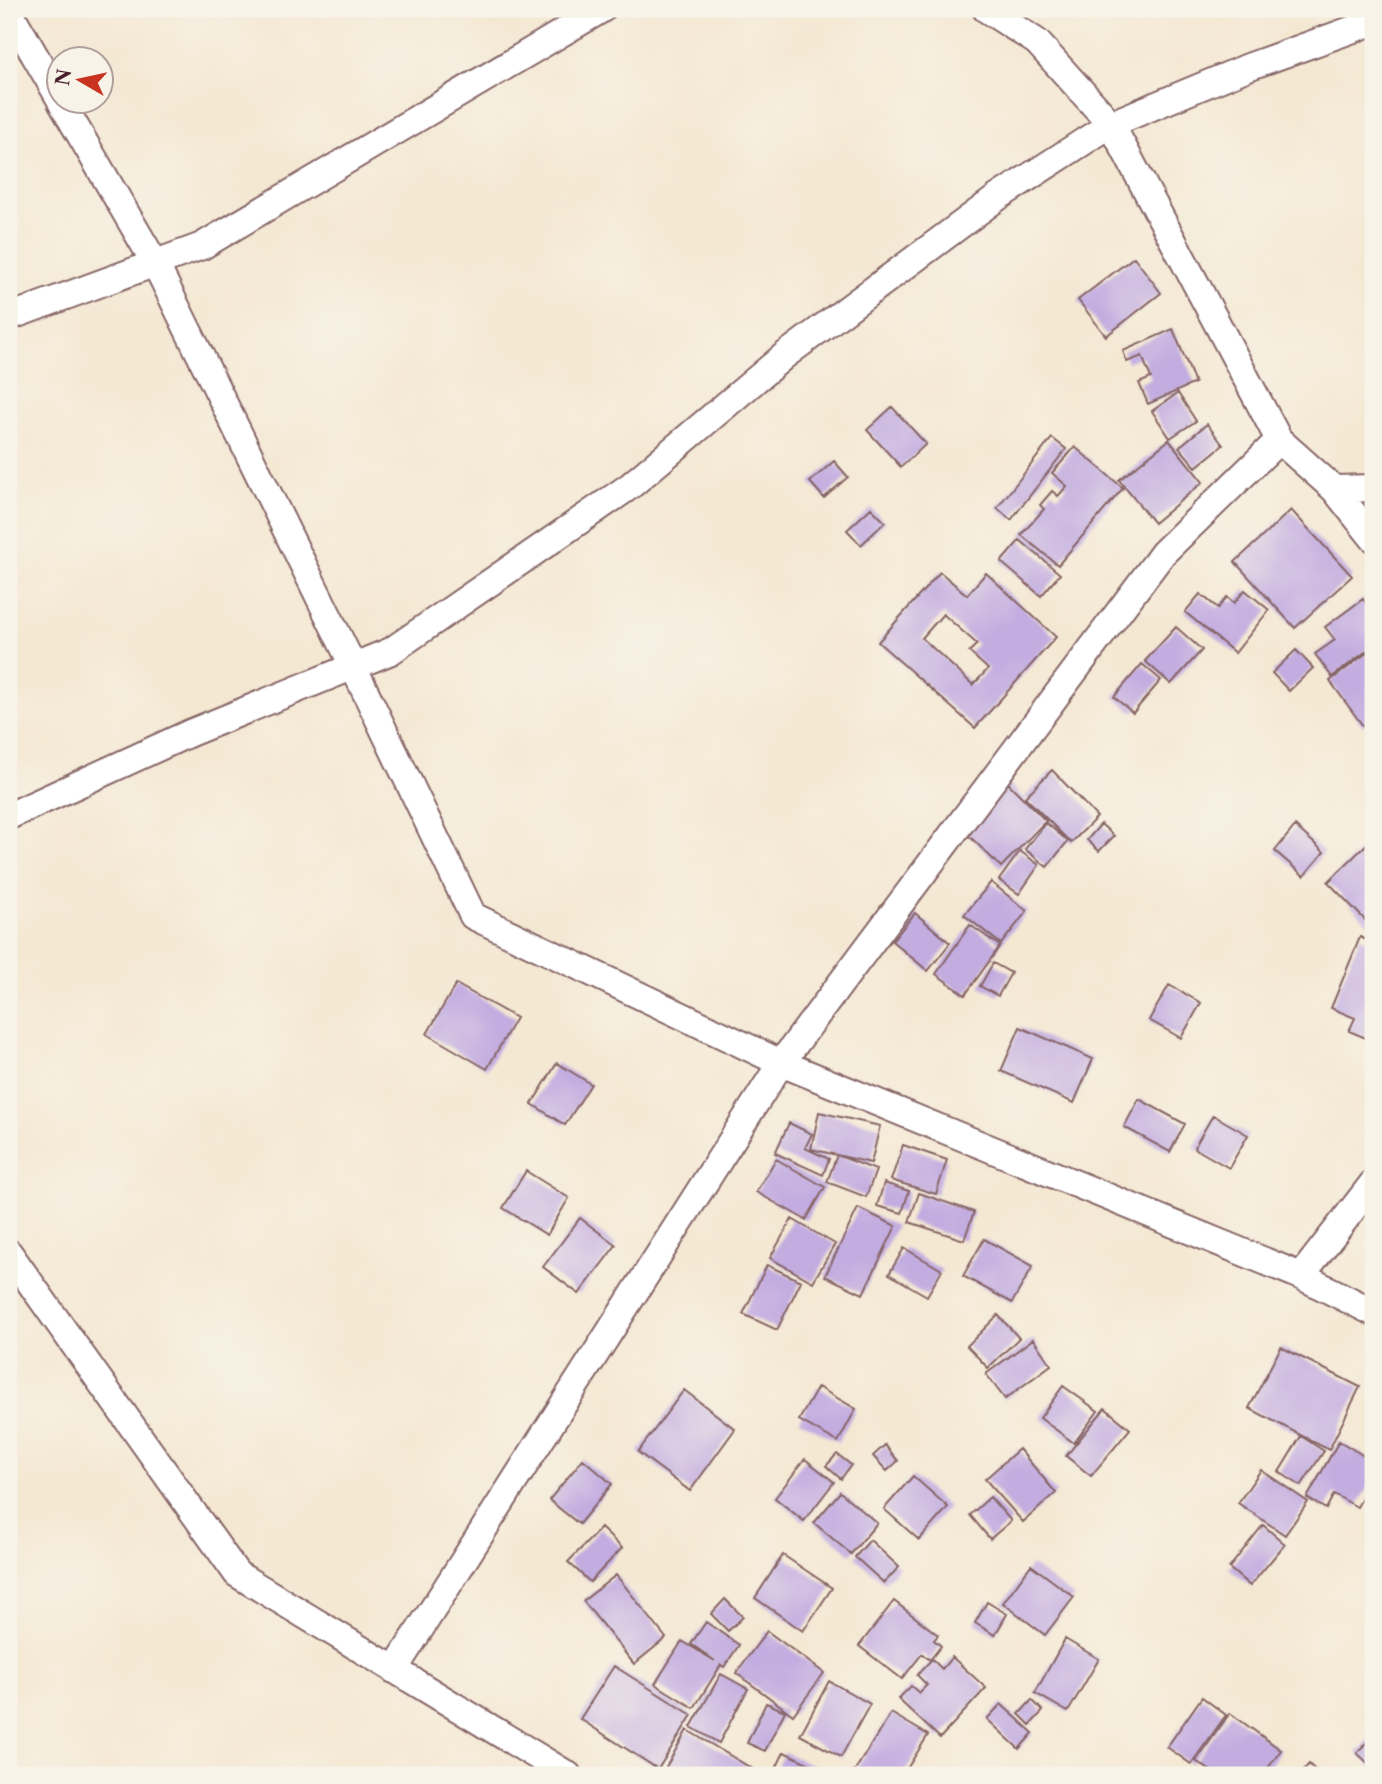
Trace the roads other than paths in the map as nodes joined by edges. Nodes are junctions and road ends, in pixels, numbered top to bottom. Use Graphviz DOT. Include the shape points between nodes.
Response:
graph roads {
  1 [pos="602,9"];
  2 [pos="986,9"];
  3 [pos="9,11"];
  4 [pos="1373,22"];
  5 [pos="46,76"];
  6 [pos="69,116"];
  7 [pos="1111,124"];
  8 [pos="155,263"];
  9 [pos="9,317"];
  10 [pos="1279,440"];
  11 [pos="1373,488"];
  12 [pos="1335,489"];
  13 [pos="1373,538"];
  14 [pos="353,666"];
  15 [pos="9,816"];
  16 [pos="780,1063"];
  17 [pos="1373,1183"];
  18 [pos="9,1253"];
  19 [pos="1301,1276"];
  20 [pos="1373,1312"];
  21 [pos="394,1670"];
  22 [pos="568,1775"];
  1 -- 8 [label="street" via="202,246"];
  2 -- 7 [label="street" via="1037,42"];
  3 -- 5 [label="street"];
  4 -- 7 [label="street"];
  6 -- 8 [label="street"];
  7 -- 10 [label="street"];
  7 -- 14 [label="street" via="998,197 784,356 630,486 391,651"];
  8 -- 9 [label="street"];
  8 -- 14 [label="street"];
  10 -- 12 [label="street"];
  10 -- 16 [label="street" via="1163,553"];
  11 -- 12 [label="street"];
  12 -- 13 [label="street"];
  14 -- 15 [label="street" via="190,733"];
  14 -- 16 [label="street" via="473,916"];
  16 -- 19 [label="street"];
  16 -- 21 [label="street"];
  17 -- 19 [label="street"];
  18 -- 21 [label="street" via="237,1574"];
  19 -- 20 [label="street"];
  21 -- 22 [label="street"];
}
